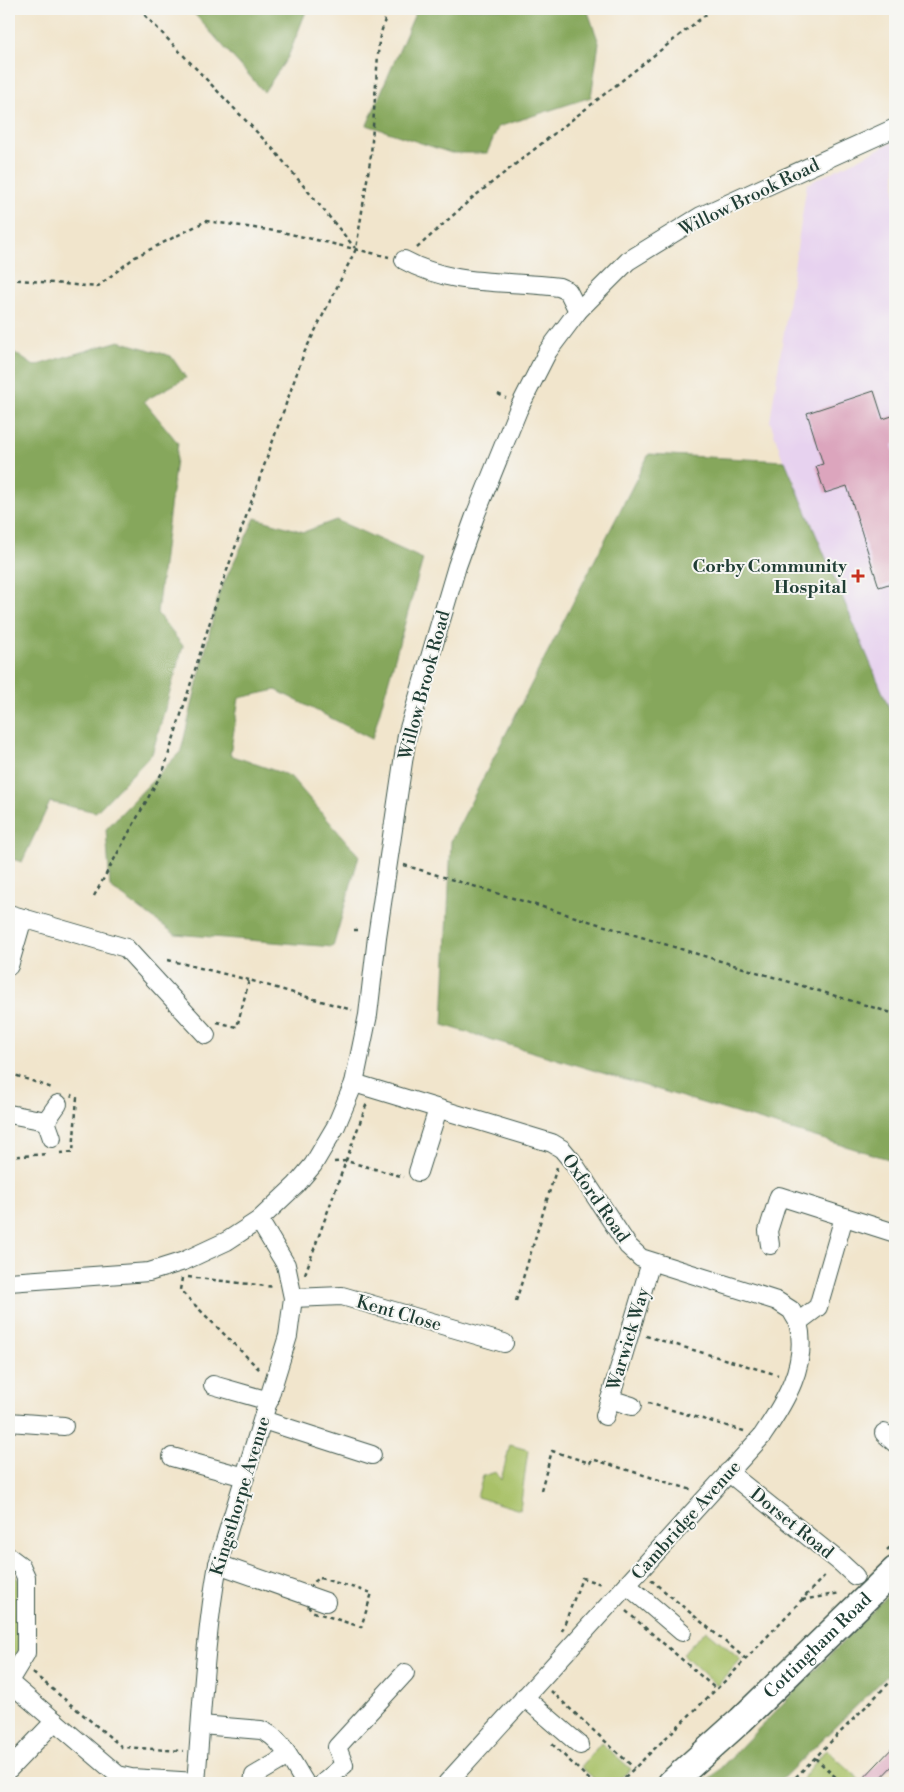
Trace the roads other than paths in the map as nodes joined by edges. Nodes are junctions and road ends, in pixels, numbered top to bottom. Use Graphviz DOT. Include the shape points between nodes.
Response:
graph roads {
  1 [pos="895,128"];
  2 [pos="404,260"];
  3 [pos="578,311"];
  4 [pos="16,916"];
  5 [pos="9,966"];
  6 [pos="206,1035"];
  7 [pos="354,1084"];
  8 [pos="58,1104"];
  9 [pos="438,1109"];
  10 [pos="9,1114"];
  11 [pos="46,1121"];
  12 [pos="52,1138"];
  13 [pos="418,1172"];
  14 [pos="844,1217"];
  15 [pos="259,1220"];
  16 [pos="895,1233"];
  17 [pos="770,1245"];
  18 [pos="651,1262"];
  19 [pos="9,1282"];
  20 [pos="292,1293"];
  21 [pos="798,1322"];
  22 [pos="504,1343"];
  23 [pos="213,1385"];
  24 [pos="269,1400"];
  25 [pos="632,1406"];
  26 [pos="263,1420"];
  27 [pos="9,1422"];
  28 [pos="64,1426"];
  29 [pos="372,1455"];
  30 [pos="172,1457"];
  31 [pos="728,1472"];
  32 [pos="244,1477"];
  33 [pos="9,1557"];
  34 [pos="218,1564"];
  35 [pos="895,1570"];
  36 [pos="855,1576"];
  37 [pos="621,1591"];
  38 [pos="326,1602"];
  39 [pos="682,1632"];
  40 [pos="405,1673"];
  41 [pos="9,1681"];
  42 [pos="524,1697"];
  43 [pos="741,1720"];
  44 [pos="55,1721"];
  45 [pos="201,1725"];
  46 [pos="580,1746"];
  47 [pos="288,1756"];
  48 [pos="9,1769"];
  49 [pos="196,1782"];
  50 [pos="253,1783"];
  51 [pos="305,1783"];
  52 [pos="323,1783"];
  53 [pos="447,1783"];
  54 [pos="671,1783"];
  55 [pos="684,1783"];
  1 -- 3 [label="street, Willow Brook Road" via="701,216 628,261"];
  2 -- 3 [label="street" via="446,278 559,287 568,291"];
  3 -- 7 [label="street, Willow Brook Road" via="548,351 518,410 457,566 407,735 368,1015"];
  4 -- 5 [label="street"];
  4 -- 6 [label="street" via="126,948"];
  7 -- 9 [label="street, Oxford Road"];
  7 -- 15 [label="street, Willow Brook Road" via="336,1126 313,1165"];
  8 -- 11 [label="street"];
  9 -- 13 [label="street"];
  9 -- 18 [label="street, Oxford Road" via="562,1149 628,1246"];
  10 -- 11 [label="street"];
  11 -- 12 [label="street"];
  14 -- 16 [label="street"];
  14 -- 17 [label="street" via="779,1196 768,1231"];
  14 -- 21 [label="street" via="818,1307"];
  15 -- 19 [label="street, Willow Brook Road" via="210,1250 158,1270"];
  15 -- 20 [label="street, Kingsthorpe Avenue" via="286,1265"];
  18 -- 21 [label="street, Oxford Road" via="778,1301 791,1310"];
  18 -- 25 [label="street, Warwick Way" via="608,1408"];
  20 -- 22 [label="street, Kent Close" via="342,1296"];
  20 -- 24 [label="street, Kingsthorpe Avenue" via="288,1336"];
  21 -- 31 [label="street, Cambridge Avenue" via="803,1343 794,1380 780,1410 762,1436"];
  23 -- 24 [label="street"];
  24 -- 26 [label="street, Kingsthorpe Avenue"];
  26 -- 29 [label="street"];
  26 -- 32 [label="street, Kingsthorpe Avenue"];
  27 -- 28 [label="street"];
  30 -- 32 [label="street"];
  31 -- 36 [label="street, Dorset Road"];
  31 -- 37 [label="street, Cambridge Avenue"];
  32 -- 34 [label="street, Kingsthorpe Avenue"];
  33 -- 41 [label="street" via="21,1566 26,1577 26,1653"];
  34 -- 38 [label="street"];
  34 -- 45 [label="street, Kingsthorpe Avenue" via="204,1670"];
  35 -- 43 [label="highway, Cottingham Road"];
  37 -- 39 [label="street"];
  37 -- 42 [label="street, Cambridge Avenue"];
  40 -- 52 [label="street" via="337,1747 344,1765"];
  41 -- 44 [label="street"];
  42 -- 46 [label="street"];
  42 -- 53 [label="street, Cambridge Avenue"];
  43 -- 54 [label="highway, Cottingham Road"];
  43 -- 55 [label="highway, Cottingham Road"];
  44 -- 48 [label="street"];
  44 -- 49 [label="street" via="118,1775"];
  45 -- 47 [label="street" via="270,1733"];
  45 -- 49 [label="street, Kingsthorpe Avenue"];
  47 -- 50 [label="street" via="254,1776"];
  47 -- 51 [label="street"];
}
